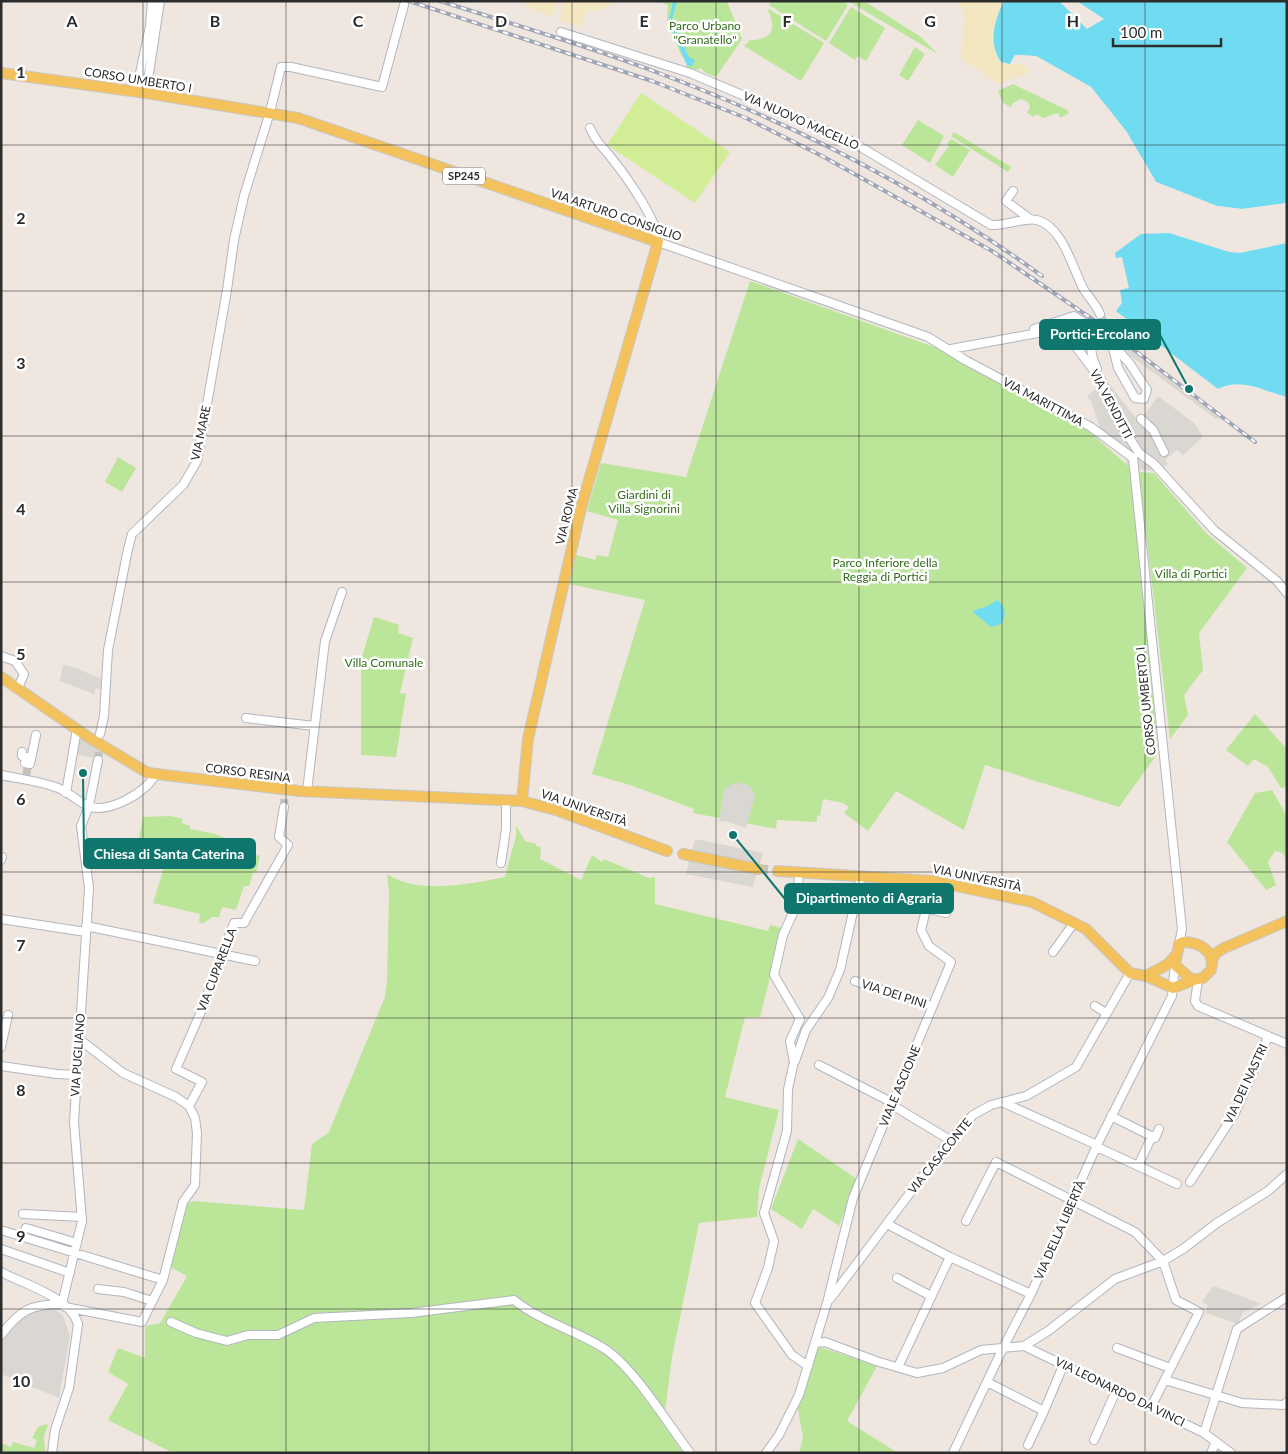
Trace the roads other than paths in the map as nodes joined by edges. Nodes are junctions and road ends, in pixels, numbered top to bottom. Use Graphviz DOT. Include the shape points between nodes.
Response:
graph roads {
  1 [pos="152,1"];
  2 [pos="160,1"];
  3 [pos="404,5"];
  4 [pos="561,32"];
  5 [pos="1,73"];
  6 [pos="141,93"];
  7 [pos="270,112"];
  8 [pos="590,128"];
  9 [pos="1013,191"];
  10 [pos="1030,219"];
  11 [pos="657,242"];
  12 [pos="1100,314"];
  13 [pos="1107,338"];
  14 [pos="1001,340"];
  15 [pos="975,346"];
  16 [pos="1113,348"];
  17 [pos="951,350"];
  18 [pos="965,360"];
  19 [pos="1091,360"];
  20 [pos="1141,419"];
  21 [pos="1164,452"];
  22 [pos="1139,460"];
  23 [pos="342,592"];
  24 [pos="1287,593"];
  25 [pos="1,656"];
  26 [pos="1,677"];
  27 [pos="18,688"];
  28 [pos="246,718"];
  29 [pos="314,726"];
  30 [pos="77,729"];
  31 [pos="100,734"];
  32 [pos="36,735"];
  33 [pos="22,752"];
  34 [pos="98,760"];
  35 [pos="1,775"];
  36 [pos="155,775"];
  37 [pos="306,791"];
  38 [pos="66,793"];
  39 [pos="522,801"];
  40 [pos="506,802"];
  41 [pos="89,806"];
  42 [pos="284,807"];
  43 [pos="667,851"];
  44 [pos="683,854"];
  45 [pos="501,863"];
  46 [pos="758,869"];
  47 [pos="778,871"];
  48 [pos="799,872"];
  49 [pos="861,876"];
  50 [pos="933,881"];
  51 [pos="925,908"];
  52 [pos="946,913"];
  53 [pos="1,920"];
  54 [pos="1287,921"];
  55 [pos="1074,923"];
  56 [pos="86,929"];
  57 [pos="1184,943"];
  58 [pos="1205,948"];
  59 [pos="1224,948"];
  60 [pos="1053,952"];
  61 [pos="222,954"];
  62 [pos="1175,960"];
  63 [pos="1212,960"];
  64 [pos="255,961"];
  65 [pos="1130,973"];
  66 [pos="1146,976"];
  67 [pos="1196,980"];
  68 [pos="855,981"];
  69 [pos="1173,988"];
  70 [pos="932,1006"];
  71 [pos="1095,1006"];
  72 [pos="1106,1012"];
  73 [pos="8,1015"];
  74 [pos="1268,1037"];
  75 [pos="79,1038"];
  76 [pos="1287,1044"];
  77 [pos="1,1047"];
  78 [pos="794,1062"];
  79 [pos="819,1065"];
  80 [pos="1,1066"];
  81 [pos="77,1075"];
  82 [pos="1002,1102"];
  83 [pos="893,1104"];
  84 [pos="189,1106"];
  85 [pos="1111,1116"];
  86 [pos="1160,1129"];
  87 [pos="1152,1136"];
  88 [pos="950,1140"];
  89 [pos="1097,1146"];
  90 [pos="1138,1166"];
  91 [pos="1287,1174"];
  92 [pos="1190,1182"];
  93 [pos="1177,1184"];
  94 [pos="1073,1202"];
  95 [pos="23,1214"];
  96 [pos="82,1217"];
  97 [pos="966,1222"];
  98 [pos="887,1224"];
  99 [pos="26,1228"];
  100 [pos="4,1231"];
  101 [pos="77,1243"];
  102 [pos="1,1249"];
  103 [pos="74,1254"];
  104 [pos="950,1257"];
  105 [pos="1163,1261"];
  106 [pos="1,1272"];
  107 [pos="70,1273"];
  108 [pos="897,1278"];
  109 [pos="163,1280"];
  110 [pos="98,1289"];
  111 [pos="1031,1294"];
  112 [pos="930,1296"];
  113 [pos="1287,1297"];
  114 [pos="152,1301"];
  115 [pos="827,1303"];
  116 [pos="64,1305"];
  117 [pos="171,1322"];
  118 [pos="1,1335"];
  119 [pos="815,1343"];
  120 [pos="1004,1346"];
  121 [pos="1024,1346"];
  122 [pos="1117,1348"];
  123 [pos="808,1366"];
  124 [pos="1063,1366"];
  125 [pos="898,1367"];
  126 [pos="1170,1368"];
  127 [pos="1165,1380"];
  128 [pos="987,1382"];
  129 [pos="1116,1391"];
  130 [pos="1216,1396"];
  131 [pos="1287,1402"];
  132 [pos="1151,1407"];
  133 [pos="1044,1411"];
  134 [pos="1204,1433"];
  135 [pos="1094,1440"];
  136 [pos="1216,1442"];
  137 [pos="1028,1445"];
  138 [pos="52,1453"];
  139 [pos="690,1453"];
  140 [pos="766,1453"];
  141 [pos="953,1453"];
  142 [pos="1211,1453"];
  143 [pos="1231,1453"];
  1 -- 6 [label="street"];
  2 -- 6 [label="street"];
  3 -- 7 [label="street, VIA MARE" via="382,87 281,67"];
  4 -- 10 [label="street, VIA NUOVO MACELLO" via="690,73 849,140 991,225 1002,226"];
  5 -- 6 [label="main road, CORSO UMBERTO I / SP245"];
  6 -- 7 [label="main road, CORSO UMBERTO I / SP245"];
  7 -- 11 [label="main road, VIA ARTURO CONSIGLIO / SP245" via="319,124"];
  7 -- 31 [label="street, VIA MARE" via="234,240 197,461 184,485 132,534 129,543 108,650"];
  8 -- 11 [label="street" via="597,143 621,170 650,217 658,234"];
  9 -- 10 [label="street" via="1006,201"];
  10 -- 12 [label="street" via="1042,222 1052,230 1067,250 1084,290"];
  11 -- 17 [label="street, VIA ARTURO CONSIGLIO" via="920,334"];
  11 -- 39 [label="main road, VIA ROMA" via="581,508 528,739"];
  13 -- 14 [label="street" via="1074,316"];
  13 -- 16 [label="street" via="1144,384 1147,394 1144,399 1138,400 1132,394 1118,368"];
  13 -- 19 [label="street" via="1099,335 1092,339"];
  14 -- 15 [label="street, VIA VENDITTI"];
  14 -- 19 [label="street, VIA VENDITTI" via="1059,331"];
  15 -- 17 [label="street, VIA VENDITTI"];
  15 -- 18 [label="street" via="968,351"];
  17 -- 18 [label="street, VIA MARITTIMA"];
  18 -- 22 [label="street, VIA MARITTIMA" via="1091,427"];
  19 -- 22 [label="street, VIA VENDITTI"];
  20 -- 21 [label="street" via="1153,430"];
  22 -- 24 [label="street"];
  22 -- 57 [label="street, CORSO UMBERTO I"];
  23 -- 29 [label="street" via="326,635"];
  25 -- 27 [label="street" via="15,661 24,674"];
  26 -- 27 [label="main road, CORSO RESINA"];
  27 -- 30 [label="main road, CORSO RESINA"];
  28 -- 29 [label="street"];
  29 -- 37 [label="street"];
  30 -- 36 [label="main road, CORSO RESINA"];
  30 -- 38 [label="street"];
  32 -- 33 [label="street" via="28,765"];
  34 -- 41 [label="street, VIA PUGLIANO"];
  35 -- 38 [label="street" via="25,778"];
  36 -- 37 [label="main road, CORSO RESINA"];
  36 -- 41 [label="street" via="120,804"];
  37 -- 40 [label="main road, CORSO RESINA"];
  38 -- 41 [label="street"];
  39 -- 40 [label="main road, CORSO RESINA"];
  39 -- 43 [label="main road, VIA UNIVERSITÀ" via="559,810"];
  40 -- 45 [label="street"];
  41 -- 56 [label="street, VIA PUGLIANO" via="81,826 89,888"];
  42 -- 61 [label="street, VIA CUPARELLA" via="279,836 288,845 244,923 234,923"];
  44 -- 46 [label="main road"];
  47 -- 48 [label="main road, VIA UNIVERSITÀ"];
  48 -- 49 [label="main road, VIA UNIVERSITÀ"];
  48 -- 78 [label="street" via="797,904 783,934 774,975 800,1019 790,1042"];
  49 -- 50 [label="main road, VIA UNIVERSITÀ"];
  49 -- 78 [label="street" via="840,970 828,998 806,1030"];
  50 -- 51 [label="street, VIALE ASCIONE"];
  50 -- 55 [label="main road, VIA UNIVERSITÀ" via="1032,902"];
  51 -- 52 [label="street"];
  51 -- 70 [label="street, VIALE ASCIONE" via="921,930 928,946 951,962"];
  53 -- 56 [label="street"];
  54 -- 59 [label="main road"];
  55 -- 60 [label="street"];
  55 -- 65 [label="main road, VIA UNIVERSITÀ" via="1086,929"];
  56 -- 61 [label="street"];
  56 -- 75 [label="street, VIA PUGLIANO"];
  57 -- 58 [label="main road"];
  57 -- 62 [label="main road"];
  58 -- 59 [label="main road"];
  58 -- 63 [label="main road"];
  59 -- 63 [label="main road"];
  61 -- 64 [label="street"];
  61 -- 84 [label="street, VIA CUPARELLA" via="176,1069 202,1082"];
  62 -- 66 [label="main road"];
  62 -- 67 [label="main road"];
  62 -- 69 [label="street, VIA DELLA LIBERTÀ"];
  63 -- 67 [label="main road" via="1209,974"];
  65 -- 66 [label="main road"];
  65 -- 72 [label="street, VIA CASACONTE"];
  66 -- 69 [label="main road"];
  67 -- 69 [label="main road"];
  67 -- 74 [label="street" via="1195,1001 1198,1006"];
  68 -- 70 [label="street, VIA DEI PINI"];
  69 -- 85 [label="street, VIA DELLA LIBERTÀ"];
  70 -- 83 [label="street, VIALE ASCIONE"];
  71 -- 72 [label="street"];
  72 -- 82 [label="street, VIA CASACONTE" via="1076,1067 1034,1092"];
  73 -- 77 [label="street"];
  74 -- 76 [label="street"];
  74 -- 92 [label="street, VIA DEI NASTRI" via="1235,1113"];
  75 -- 81 [label="street, VIA PUGLIANO"];
  75 -- 84 [label="street" via="123,1073"];
  78 -- 123 [label="street" via="788,1089 786,1131 764,1213 774,1241 755,1303 792,1355"];
  79 -- 83 [label="street"];
  80 -- 81 [label="street"];
  81 -- 96 [label="street, VIA PUGLIANO" via="74,1122"];
  82 -- 88 [label="street, VIA CASACONTE" via="973,1115"];
  82 -- 89 [label="street"];
  83 -- 88 [label="street"];
  83 -- 115 [label="street, VIALE ASCIONE" via="852,1198"];
  84 -- 109 [label="street" via="197,1133 195,1185 183,1202"];
  85 -- 87 [label="street"];
  85 -- 89 [label="street, VIA DELLA LIBERTÀ"];
  86 -- 87 [label="street" via="1155,1138"];
  87 -- 90 [label="street"];
  88 -- 98 [label="street, VIA CASACONTE"];
  89 -- 90 [label="street"];
  89 -- 94 [label="street, VIA DELLA LIBERTÀ"];
  90 -- 93 [label="street"];
  91 -- 105 [label="street" via="1268,1191"];
  94 -- 97 [label="street" via="996,1162"];
  94 -- 105 [label="street" via="1135,1232"];
  94 -- 111 [label="street, VIA DELLA LIBERTÀ"];
  95 -- 96 [label="street"];
  96 -- 101 [label="street, VIA PUGLIANO"];
  98 -- 104 [label="street"];
  98 -- 115 [label="street, VIA CASACONTE"];
  99 -- 101 [label="street"];
  100 -- 103 [label="street"];
  101 -- 103 [label="street, VIA PUGLIANO"];
  102 -- 107 [label="street"];
  103 -- 107 [label="street, VIA PUGLIANO"];
  103 -- 109 [label="street"];
  104 -- 111 [label="street"];
  104 -- 112 [label="street"];
  105 -- 121 [label="street" via="1115,1279"];
  105 -- 126 [label="street" via="1176,1300 1199,1312"];
  106 -- 116 [label="street"];
  107 -- 116 [label="street, VIA PUGLIANO"];
  108 -- 112 [label="street"];
  109 -- 114 [label="street"];
  110 -- 114 [label="street" via="124,1292"];
  111 -- 120 [label="street, VIA DELLA LIBERTÀ"];
  112 -- 125 [label="street"];
  113 -- 130 [label="street" via="1237,1329"];
  114 -- 116 [label="street" via="142,1322"];
  115 -- 119 [label="street, VIALE ASCIONE"];
  116 -- 118 [label="street" via="42,1304 29,1308"];
  116 -- 138 [label="street" via="76,1318 77,1340 69,1388 55,1430"];
  117 -- 139 [label="street" via="227,1341 248,1335 278,1335 314,1318 411,1313 514,1300 528,1311 605,1349 625,1365"];
  119 -- 123 [label="street, VIALE ASCIONE"];
  119 -- 125 [label="street, VIA LEONARDO DA VINCI" via="825,1342"];
  120 -- 121 [label="street, VIA LEONARDO DA VINCI"];
  120 -- 125 [label="street, VIA LEONARDO DA VINCI" via="981,1350 943,1368 917,1373"];
  120 -- 128 [label="street, VIA DELLA LIBERTÀ"];
  121 -- 124 [label="street, VIA LEONARDO DA VINCI"];
  122 -- 126 [label="street"];
  123 -- 140 [label="street, VIALE ASCIONE" via="799,1394 779,1435"];
  124 -- 129 [label="street, VIA LEONARDO DA VINCI"];
  124 -- 133 [label="street"];
  126 -- 127 [label="street"];
  127 -- 130 [label="street"];
  127 -- 132 [label="street"];
  128 -- 133 [label="street"];
  128 -- 141 [label="street, VIA DELLA LIBERTÀ"];
  129 -- 132 [label="street, VIA LEONARDO DA VINCI"];
  129 -- 135 [label="street"];
  130 -- 131 [label="street" via="1242,1403 1284,1405"];
  130 -- 134 [label="street"];
  132 -- 134 [label="street, VIA LEONARDO DA VINCI"];
  133 -- 137 [label="street"];
  134 -- 136 [label="street, VIA LEONARDO DA VINCI"];
  136 -- 142 [label="street"];
  136 -- 143 [label="street, VIA LEONARDO DA VINCI"];
}
